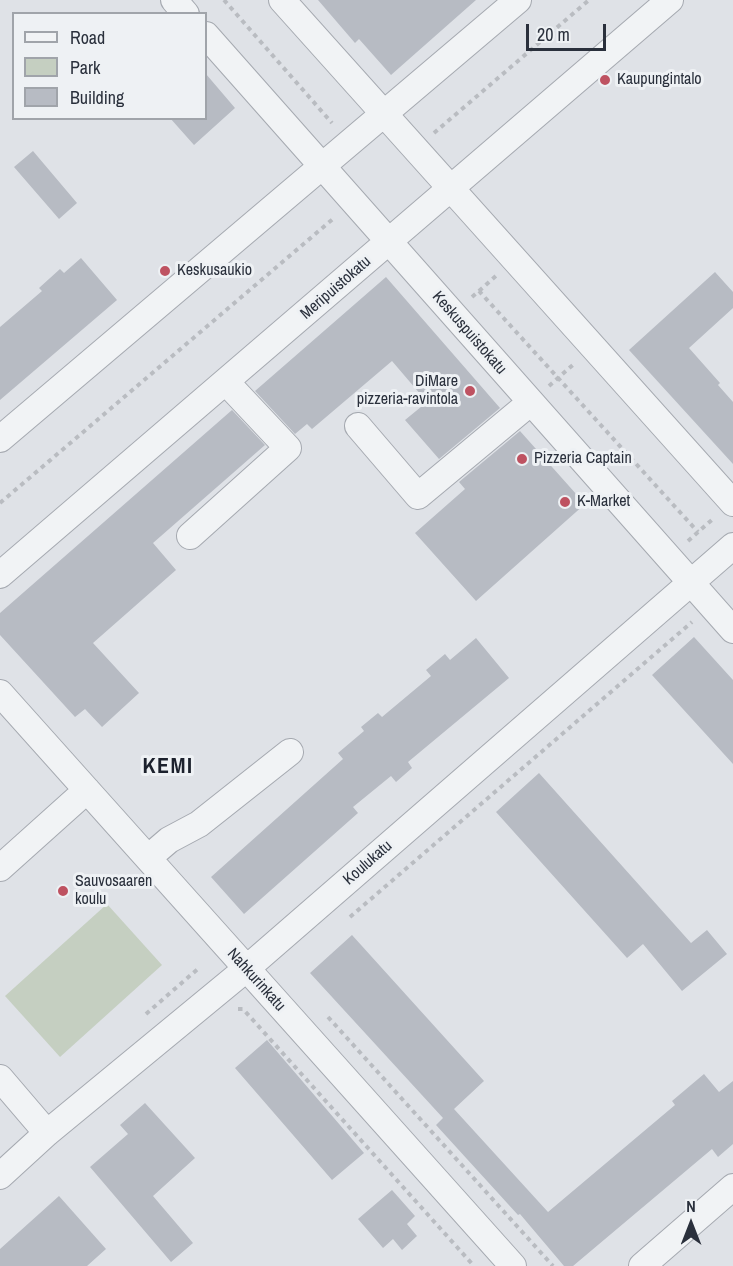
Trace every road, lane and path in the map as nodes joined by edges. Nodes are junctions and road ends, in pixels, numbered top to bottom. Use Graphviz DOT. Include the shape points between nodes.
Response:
graph roads {
  1 [pos="174,0"];
  2 [pos="224,0"];
  3 [pos="282,0"];
  4 [pos="518,0"];
  5 [pos="590,0"];
  6 [pos="670,0"];
  7 [pos="184,12"];
  8 [pos="207,36"];
  9 [pos="382,112"];
  10 [pos="332,123"];
  11 [pos="434,133"];
  12 [pos="321,168"];
  13 [pos="452,186"];
  14 [pos="333,217"];
  15 [pos="389,242"];
  16 [pos="453,314"];
  17 [pos="594,346"];
  18 [pos="558,378"];
  19 [pos="226,382"];
  20 [pos="531,402"];
  21 [pos="358,426"];
  22 [pos="0,439"];
  23 [pos="0,503"];
  24 [pos="733,503"];
  25 [pos="698,532"];
  26 [pos="190,536"];
  27 [pos="733,546"];
  28 [pos="0,575"];
  29 [pos="690,584"];
  30 [pos="711,606"];
  31 [pos="733,630"];
  32 [pos="0,693"];
  33 [pos="290,752"];
  34 [pos="87,789"];
  35 [pos="148,858"];
  36 [pos="0,868"];
  37 [pos="342,923"];
  38 [pos="246,969"];
  39 [pos="236,1007"];
  40 [pos="327,1015"];
  41 [pos="0,1078"];
  42 [pos="47,1133"];
  43 [pos="0,1176"];
  44 [pos="733,1187"];
  45 [pos="474,1266"];
  46 [pos="513,1266"];
  47 [pos="553,1266"];
  48 [pos="642,1266"];
  1 -- 7 [label="street"];
  2 -- 10 [label="path"];
  3 -- 9 [label="street"];
  4 -- 9 [label="street"];
  5 -- 11 [label="path"];
  6 -- 13 [label="street, Meripuistokatu"];
  8 -- 12 [label="street, Keskuspuistokatu"];
  9 -- 12 [label="street"];
  9 -- 13 [label="street"];
  12 -- 15 [label="street, Keskuspuistokatu"];
  12 -- 22 [label="street"];
  13 -- 15 [label="street, Meripuistokatu"];
  13 -- 17 [label="street"];
  14 -- 23 [label="path"];
  15 -- 16 [label="street, Keskuspuistokatu"];
  15 -- 19 [label="street, Meripuistokatu"];
  16 -- 18 [label="path" via="479,291"];
  16 -- 20 [label="street, Keskuspuistokatu"];
  17 -- 18 [label="path"];
  17 -- 24 [label="street"];
  18 -- 20 [label="path"];
  18 -- 25 [label="path"];
  19 -- 26 [label="street" via="288,448"];
  19 -- 28 [label="street, Meripuistokatu"];
  20 -- 21 [label="street" via="418,496"];
  20 -- 29 [label="street, Keskuspuistokatu"];
  27 -- 29 [label="street, Koulukatu"];
  29 -- 30 [label="street, Keskuspuistokatu"];
  29 -- 38 [label="street, Koulukatu"];
  30 -- 31 [label="street, Keskuspuistokatu"];
  30 -- 37 [label="path"];
  32 -- 34 [label="street, Nahkurinkatu"];
  33 -- 35 [label="street" via="199,824 169,840"];
  34 -- 35 [label="street, Nahkurinkatu"];
  34 -- 36 [label="street"];
  35 -- 38 [label="street, Nahkurinkatu"];
  38 -- 42 [label="street, Koulukatu"];
  38 -- 46 [label="street, Nahkurinkatu"];
  39 -- 45 [label="path" via="243,1009"];
  40 -- 47 [label="path"];
  41 -- 42 [label="street"];
  42 -- 43 [label="street, Koulukatu"];
  44 -- 48 [label="street"];
}
